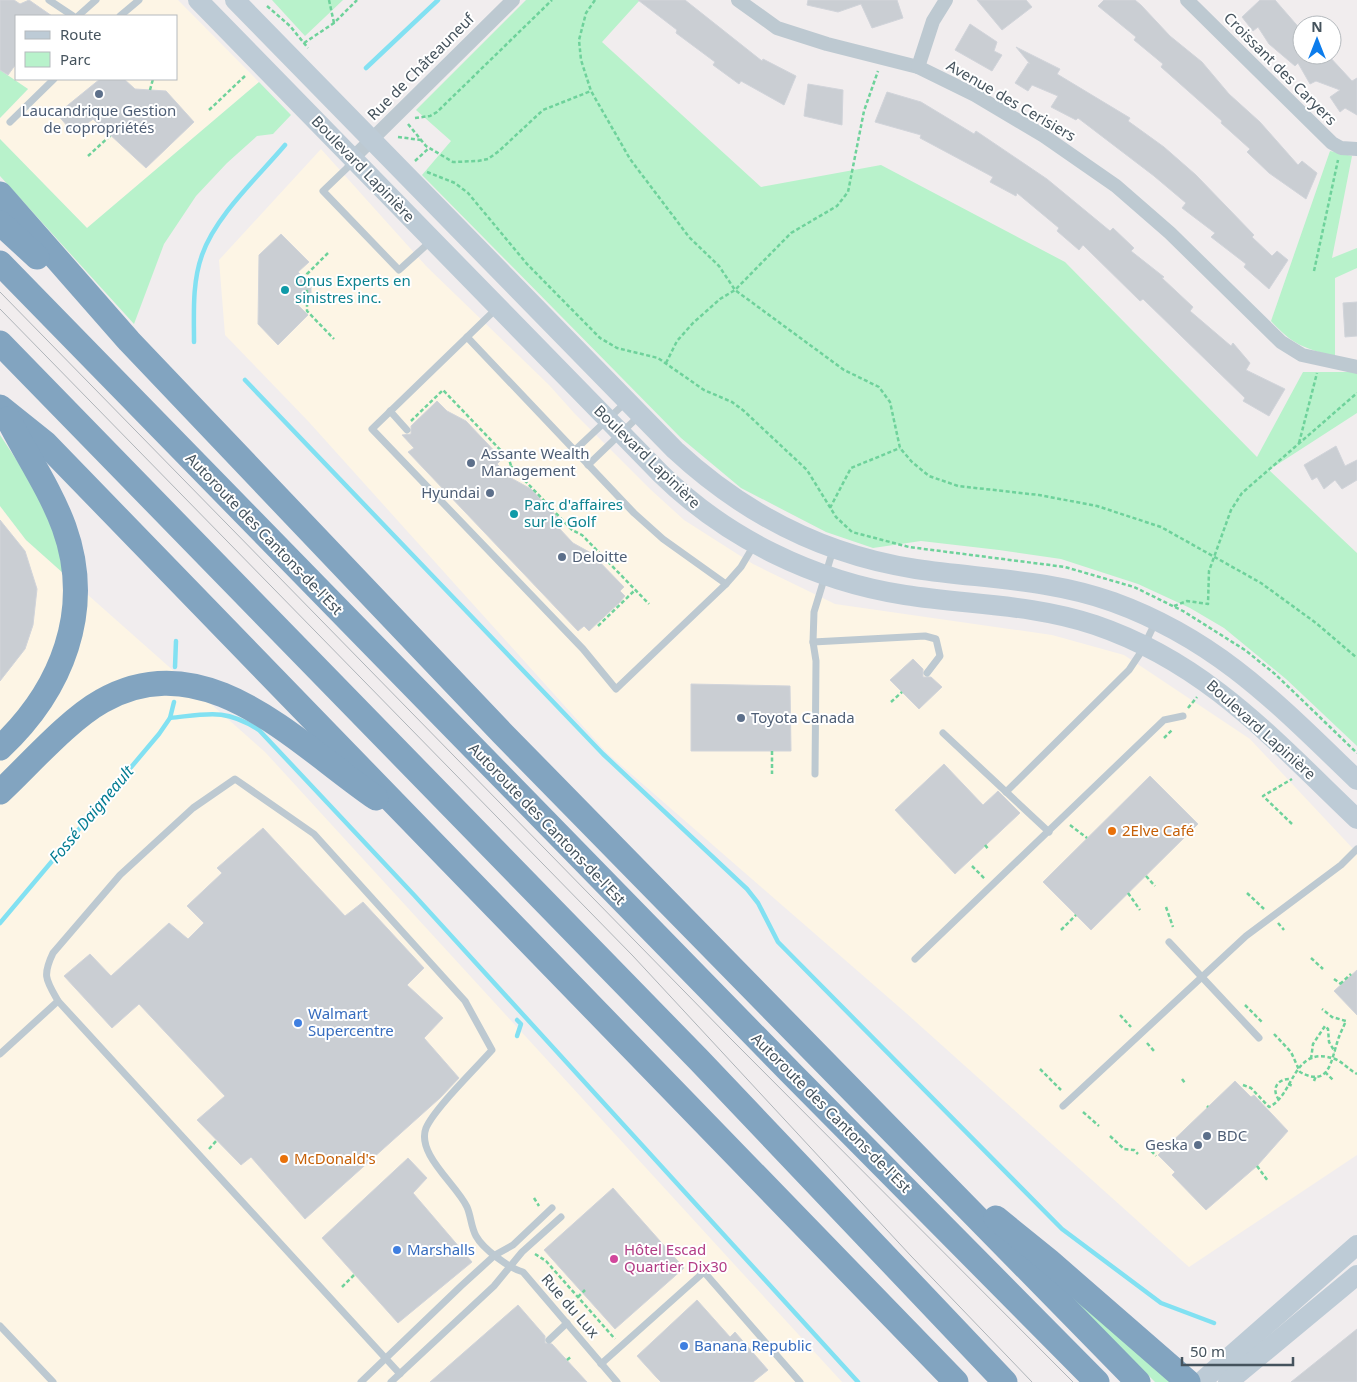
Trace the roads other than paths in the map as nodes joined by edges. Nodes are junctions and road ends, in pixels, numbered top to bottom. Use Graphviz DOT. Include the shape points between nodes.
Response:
graph roads {
  1 [pos="49,0"];
  2 [pos="96,0"];
  3 [pos="139,0"];
  4 [pos="198,0"];
  5 [pos="235,0"];
  6 [pos="513,0"];
  7 [pos="738,0"];
  8 [pos="946,0"];
  9 [pos="1186,0"];
  10 [pos="72,15"];
  11 [pos="79,15"];
  12 [pos="121,15"];
  13 [pos="918,67"];
  14 [pos="53,80"];
  15 [pos="10,122"];
  16 [pos="372,139"];
  17 [pos="1357,149"];
  18 [pos="353,158"];
  19 [pos="0,194"];
  20 [pos="0,223"];
  21 [pos="432,240"];
  22 [pos="0,262"];
  23 [pos="498,307"];
  24 [pos="467,336"];
  25 [pos="129,341"];
  26 [pos="0,343"];
  27 [pos="1357,367"];
  28 [pos="634,408"];
  29 [pos="2,410"];
  30 [pos="390,412"];
  31 [pos="614,427"];
  32 [pos="407,430"];
  33 [pos="574,451"];
  34 [pos="588,465"];
  35 [pos="755,543"];
  36 [pos="833,549"];
  37 [pos="824,574"];
  38 [pos="726,584"];
  39 [pos="1156,620"];
  40 [pos="813,642"];
  41 [pos="1144,645"];
  42 [pos="927,673"];
  43 [pos="1184,714"];
  44 [pos="943,733"];
  45 [pos="0,748"];
  46 [pos="815,774"];
  47 [pos="1357,780"];
  48 [pos="0,792"];
  49 [pos="1006,792"];
  50 [pos="1357,819"];
  51 [pos="424,831"];
  52 [pos="1049,832"];
  53 [pos="1357,850"];
  54 [pos="1170,942"];
  55 [pos="915,960"];
  56 [pos="1201,976"];
  57 [pos="58,1001"];
  58 [pos="1259,1038"];
  59 [pos="0,1054"];
  60 [pos="1063,1106"];
  61 [pos="905,1146"];
  62 [pos="552,1208"];
  63 [pos="560,1217"];
  64 [pos="1357,1245"];
  65 [pos="495,1255"];
  66 [pos="510,1269"];
  67 [pos="1357,1276"];
  68 [pos="567,1323"];
  69 [pos="0,1326"];
  70 [pos="549,1340"];
  71 [pos="386,1359"];
  72 [pos="601,1364"];
  73 [pos="400,1374"];
  74 [pos="1225,1377"];
  75 [pos="53,1382"];
  76 [pos="361,1382"];
  77 [pos="391,1382"];
  78 [pos="617,1382"];
  79 [pos="800,1382"];
  80 [pos="956,1382"];
  81 [pos="1005,1382"];
  82 [pos="1097,1382"];
  83 [pos="1138,1382"];
  84 [pos="1188,1382"];
  85 [pos="1201,1382"];
  1 -- 10 [label="lane"];
  2 -- 11 [label="lane"];
  3 -- 12 [label="lane"];
  4 -- 18 [label="main road, Boulevard Lapinière"];
  5 -- 16 [label="main road, Boulevard Lapinière"];
  6 -- 16 [label="street, Rue de Châteauneuf"];
  7 -- 13 [label="street, Avenue des Cerisiers" via="777,28"];
  8 -- 13 [label="street" via="933,21"];
  9 -- 17 [label="street, Croissant des Caryers" via="1332,143 1340,148"];
  13 -- 27 [label="street, Avenue des Cerisiers" via="975,95 1044,136 1116,186 1170,233 1281,342 1302,355"];
  14 -- 15 [label="lane"];
  16 -- 18 [label="street, Rue de Châteauneuf"];
  16 -- 28 [label="main road, Boulevard Lapinière"];
  18 -- 21 [label="main road, Boulevard Lapinière"];
  18 -- 21 [label="lane" via="323,191 399,270"];
  19 -- 25 [label="highway"];
  20 -- 25 [label="highway"];
  21 -- 23 [label="main road, Boulevard Lapinière"];
  22 -- 82 [label="highway, Autoroute des Cantons-de-l'Est"];
  23 -- 24 [label="lane"];
  23 -- 31 [label="main road, Boulevard Lapinière"];
  24 -- 30 [label="lane"];
  24 -- 33 [label="lane"];
  25 -- 61 [label="highway" via="509,740"];
  26 -- 81 [label="highway" via="692,1053"];
  28 -- 31 [label="lane"];
  28 -- 31 [label="lane"];
  28 -- 36 [label="main road, Boulevard Lapinière" via="695,468 726,493 786,529"];
  29 -- 45 [label="highway" via="65,529 74,572 75,601 67,647 50,687 30,717"];
  29 -- 51 [label="highway" via="45,443"];
  30 -- 32 [label="lane"];
  30 -- 38 [label="lane" via="372,428 583,650 616,689"];
  31 -- 33 [label="lane"];
  31 -- 34 [label="lane"];
  31 -- 35 [label="main road, Boulevard Lapinière" via="692,502"];
  33 -- 34 [label="lane"];
  34 -- 38 [label="lane" via="663,539"];
  35 -- 37 [label="main road, Boulevard Lapinière"];
  35 -- 38 [label="lane"];
  36 -- 37 [label="lane"];
  36 -- 39 [label="main road, Boulevard Lapinière" via="908,568 1052,586 1099,597"];
  37 -- 40 [label="lane" via="814,606"];
  37 -- 41 [label="main road, Boulevard Lapinière" via="893,593 1056,614"];
  39 -- 41 [label="lane"];
  39 -- 47 [label="main road, Boulevard Lapinière" via="1235,667"];
  40 -- 42 [label="lane" via="925,636 936,639 940,656"];
  40 -- 46 [label="lane" via="816,661"];
  41 -- 49 [label="lane" via="1129,670"];
  41 -- 50 [label="main road, Boulevard Lapinière" via="1178,662 1218,689"];
  43 -- 52 [label="lane" via="1164,720"];
  44 -- 49 [label="lane"];
  48 -- 51 [label="highway" via="81,716 102,701 139,687 185,684 222,694 265,716"];
  49 -- 52 [label="lane"];
  51 -- 80 [label="highway"];
  52 -- 55 [label="lane"];
  53 -- 56 [label="lane" via="1246,936"];
  54 -- 56 [label="lane"];
  56 -- 58 [label="lane"];
  56 -- 60 [label="lane"];
  57 -- 59 [label="lane"];
  57 -- 65 [label="lane, Rue du Lux" via="46,979 53,953 120,875 193,808 235,779 314,834 465,1001 479,1026 492,1050 433,1116 425,1130 425,1141 429,1153 467,1206 476,1236"];
  57 -- 71 [label="lane"];
  61 -- 83 [label="highway"];
  61 -- 84 [label="highway" via="1048,1261"];
  62 -- 65 [label="lane" via="513,1245"];
  63 -- 66 [label="lane" via="522,1252"];
  64 -- 74 [label="main road"];
  65 -- 66 [label="lane, Rue du Lux"];
  65 -- 71 [label="lane"];
  66 -- 68 [label="lane, Rue du Lux" via="523,1272"];
  66 -- 73 [label="lane"];
  67 -- 74 [label="main road"];
  68 -- 70 [label="lane"];
  68 -- 72 [label="lane, Rue du Lux"];
  69 -- 75 [label="lane"];
  71 -- 73 [label="lane"];
  71 -- 76 [label="lane"];
  72 -- 78 [label="lane, Rue du Lux"];
  72 -- 79 [label="lane" via="704,1272"];
  73 -- 77 [label="lane"];
  74 -- 85 [label="main road"];
}
